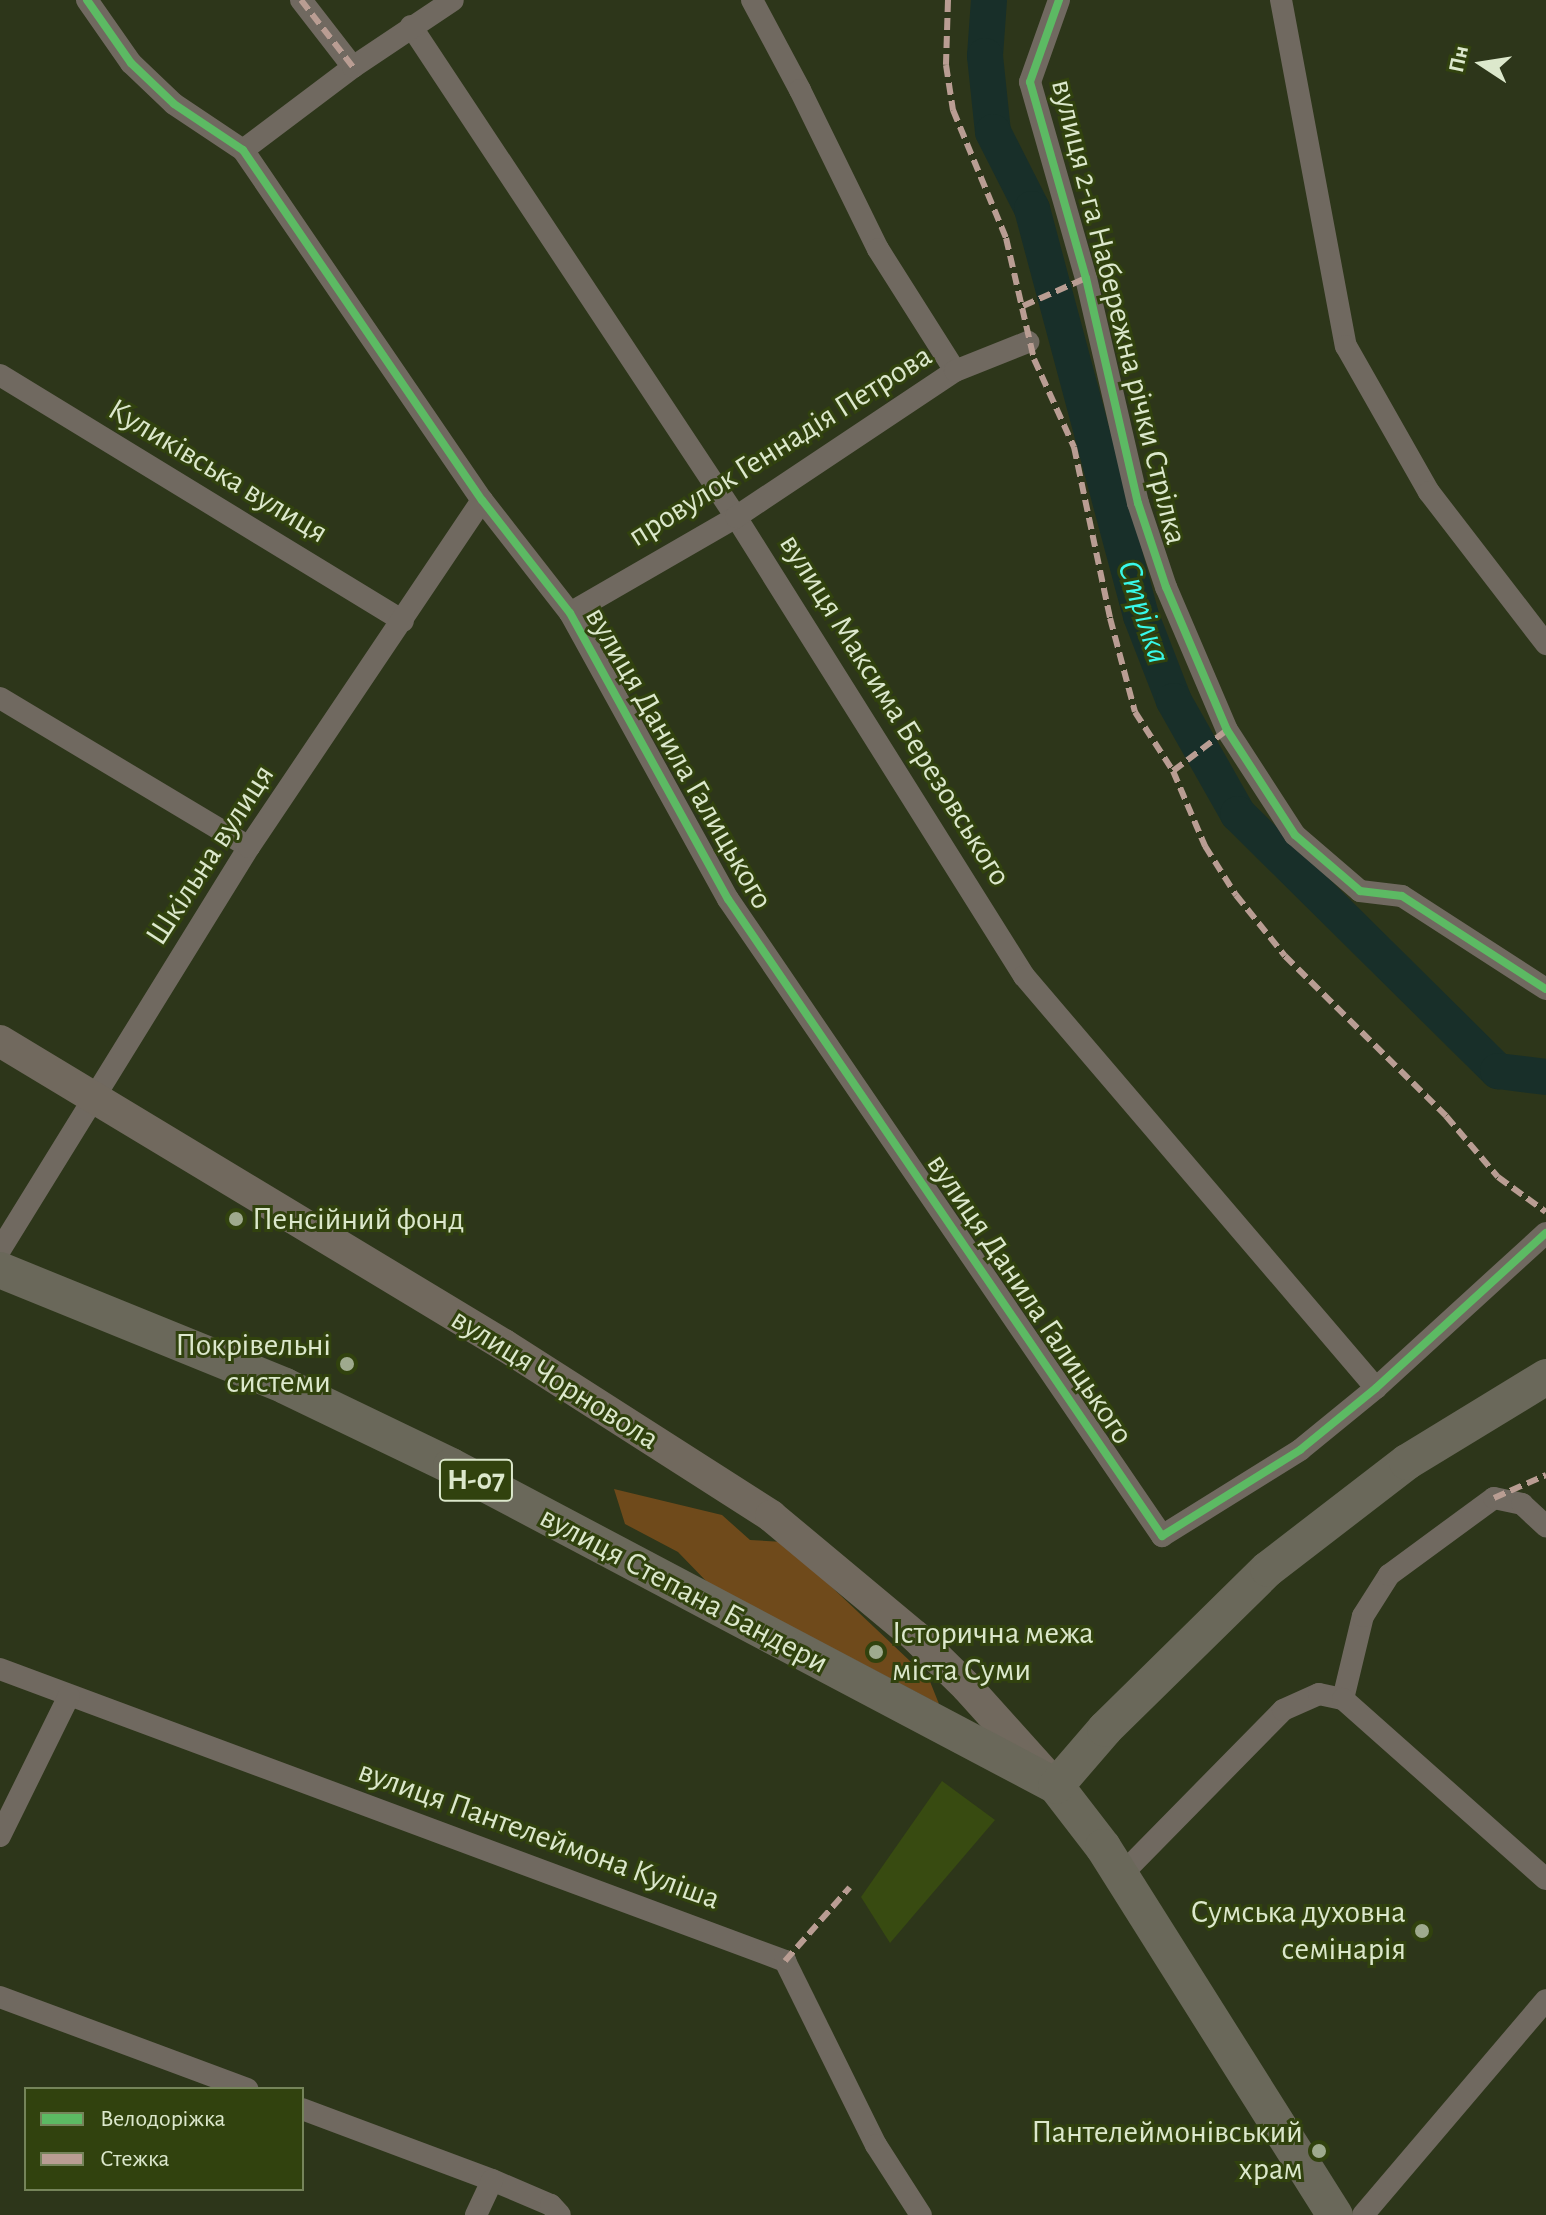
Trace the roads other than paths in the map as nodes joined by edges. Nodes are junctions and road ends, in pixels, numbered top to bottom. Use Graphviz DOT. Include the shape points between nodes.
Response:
graph roads {
  1 [pos="87,0"];
  2 [pos="301,0"];
  3 [pos="453,0"];
  4 [pos="752,0"];
  5 [pos="1059,0"];
  6 [pos="1281,0"];
  7 [pos="411,26"];
  8 [pos="353,67"];
  9 [pos="243,150"];
  10 [pos="1028,342"];
  11 [pos="955,371"];
  12 [pos="0,375"];
  13 [pos="482,500"];
  14 [pos="736,517"];
  15 [pos="570,613"];
  16 [pos="403,621"];
  17 [pos="1546,644"];
  18 [pos="0,698"];
  19 [pos="249,847"];
  20 [pos="1546,989"];
  21 [pos="0,1041"];
  22 [pos="94,1095"];
  23 [pos="1546,1233"];
  24 [pos="0,1250"];
  25 [pos="0,1270"];
  26 [pos="1546,1377"];
  27 [pos="1376,1388"];
  28 [pos="1546,1526"];
  29 [pos="0,1669"];
  30 [pos="967,1687"];
  31 [pos="69,1696"];
  32 [pos="1343,1699"];
  33 [pos="936,1725"];
  34 [pos="1056,1786"];
  35 [pos="0,1836"];
  36 [pos="1121,1875"];
  37 [pos="1546,1879"];
  38 [pos="0,1997"];
  39 [pos="1546,2000"];
  40 [pos="242,2087"];
  41 [pos="304,2110"];
  42 [pos="492,2180"];
  43 [pos="476,2215"];
  44 [pos="560,2215"];
  45 [pos="921,2215"];
  46 [pos="1335,2215"];
  47 [pos="1363,2215"];
  1 -- 9 [label="street, вулиця Данила Галицького" via="131,63 174,104"];
  2 -- 8 [label="street"];
  3 -- 7 [label="street"];
  4 -- 11 [label="street" via="878,249"];
  5 -- 20 [label="street, вулиця 2-га Набережна річки Стрілка" via="1030,82 1086,278 1138,503 1166,587 1227,730 1295,835 1360,891 1402,896"];
  6 -- 17 [label="street" via="1346,346 1429,492"];
  7 -- 8 [label="street"];
  7 -- 14 [label="street, вулиця Максима Березовського"];
  8 -- 9 [label="street"];
  9 -- 13 [label="street, вулиця Данила Галицького"];
  10 -- 11 [label="street, провулок Геннадія Петрова"];
  11 -- 14 [label="street, провулок Геннадія Петрова"];
  12 -- 16 [label="street, Куликівська вулиця"];
  13 -- 15 [label="street, вулиця Данила Галицького"];
  13 -- 16 [label="street, Шкільна вулиця"];
  14 -- 15 [label="street, провулок Геннадія Петрова"];
  14 -- 27 [label="street, вулиця Максима Березовського" via="1024,976"];
  15 -- 27 [label="street, вулиця Данила Галицького" via="728,899 1162,1536 1300,1450"];
  16 -- 19 [label="street, Шкільна вулиця"];
  18 -- 19 [label="street"];
  19 -- 22 [label="street, Шкільна вулиця"];
  21 -- 22 [label="main road, вулиця Чорновола"];
  22 -- 24 [label="street, Шкільна вулиця"];
  22 -- 30 [label="main road, вулиця Чорновола" via="504,1345 771,1516 915,1636"];
  23 -- 27 [label="street"];
  25 -- 33 [label="main road, вулиця Степана Бандери / Н-07" via="285,1386 451,1466"];
  26 -- 34 [label="main road" via="1407,1462 1268,1569 1115,1718"];
  28 -- 32 [label="street" via="1522,1504 1494,1498 1389,1575 1363,1616"];
  29 -- 31 [label="street, вулиця Пантелеймона Куліша"];
  30 -- 33 [label="main road" via="970,1712 959,1725"];
  30 -- 34 [label="main road, вулиця Чорновола"];
  31 -- 35 [label="street"];
  31 -- 45 [label="street, вулиця Пантелеймона Куліша" via="785,1961 876,2145"];
  32 -- 36 [label="street" via="1319,1694 1283,1710"];
  32 -- 37 [label="street"];
  33 -- 34 [label="main road, вулиця Степана Бандери / Н-07"];
  34 -- 36 [label="main road, Н-07"];
  36 -- 46 [label="main road, Н-07"];
  38 -- 40 [label="street"];
  39 -- 47 [label="street"];
  41 -- 42 [label="street"];
  42 -- 43 [label="street"];
  42 -- 44 [label="street" via="551,2205"];
}
